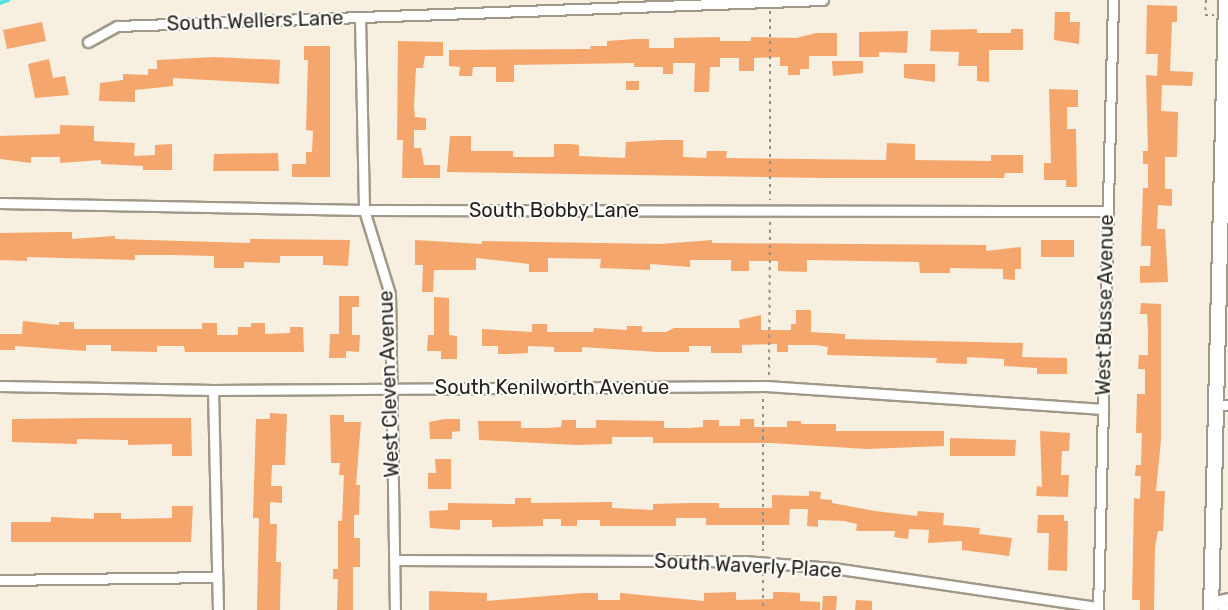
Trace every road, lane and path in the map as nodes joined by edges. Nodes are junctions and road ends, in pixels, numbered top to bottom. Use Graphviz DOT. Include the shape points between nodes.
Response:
graph roads {
  1 [pos="823,0"];
  2 [pos="1113,0"];
  3 [pos="1206,0"];
  4 [pos="1226,0"];
  5 [pos="770,2"];
  6 [pos="1205,15"];
  7 [pos="360,17"];
  8 [pos="88,42"];
  9 [pos="770,201"];
  10 [pos="0,203"];
  11 [pos="364,210"];
  12 [pos="1108,211"];
  13 [pos="770,219"];
  14 [pos="768,376"];
  15 [pos="0,386"];
  16 [pos="390,388"];
  17 [pos="213,390"];
  18 [pos="763,399"];
  19 [pos="1222,405"];
  20 [pos="1103,409"];
  21 [pos="763,550"];
  22 [pos="395,560"];
  23 [pos="763,567"];
  24 [pos="217,577"];
  25 [pos="0,580"];
  26 [pos="1228,598"];
  27 [pos="1211,606"];
  28 [pos="1098,608"];
  29 [pos="1228,608"];
  30 [pos="218,610"];
  31 [pos="395,610"];
  32 [pos="763,610"];
  1 -- 5 [label="street, South Wellers Lane"];
  2 -- 12 [label="street, West Busse Avenue"];
  3 -- 6 [label="path"];
  4 -- 19 [label="main road"];
  5 -- 7 [label="street, South Wellers Lane"];
  5 -- 9 [label="path"];
  7 -- 8 [label="street, South Wellers Lane" via="117,26"];
  7 -- 11 [label="street, West Cleven Avenue"];
  10 -- 11 [label="street, South Bobby Lane"];
  11 -- 12 [label="street, South Bobby Lane"];
  11 -- 16 [label="street, West Cleven Avenue" via="390,294"];
  12 -- 20 [label="street, West Busse Avenue"];
  13 -- 14 [label="path"];
  15 -- 17 [label="street, South Kenilworth Avenue"];
  16 -- 17 [label="street, South Kenilworth Avenue"];
  16 -- 20 [label="street, South Kenilworth Avenue" via="766,386"];
  16 -- 22 [label="street, West Cleven Avenue"];
  17 -- 24 [label="street"];
  18 -- 21 [label="path"];
  19 -- 27 [label="main road"];
  20 -- 28 [label="street, West Busse Avenue"];
  22 -- 28 [label="street, South Waverly Place" via="744,561 833,568"];
  22 -- 31 [label="street, West Cleven Avenue"];
  23 -- 32 [label="path"];
  24 -- 25 [label="street"];
  24 -- 30 [label="street"];
  26 -- 27 [label="street"];
  27 -- 29 [label="street"];
}
